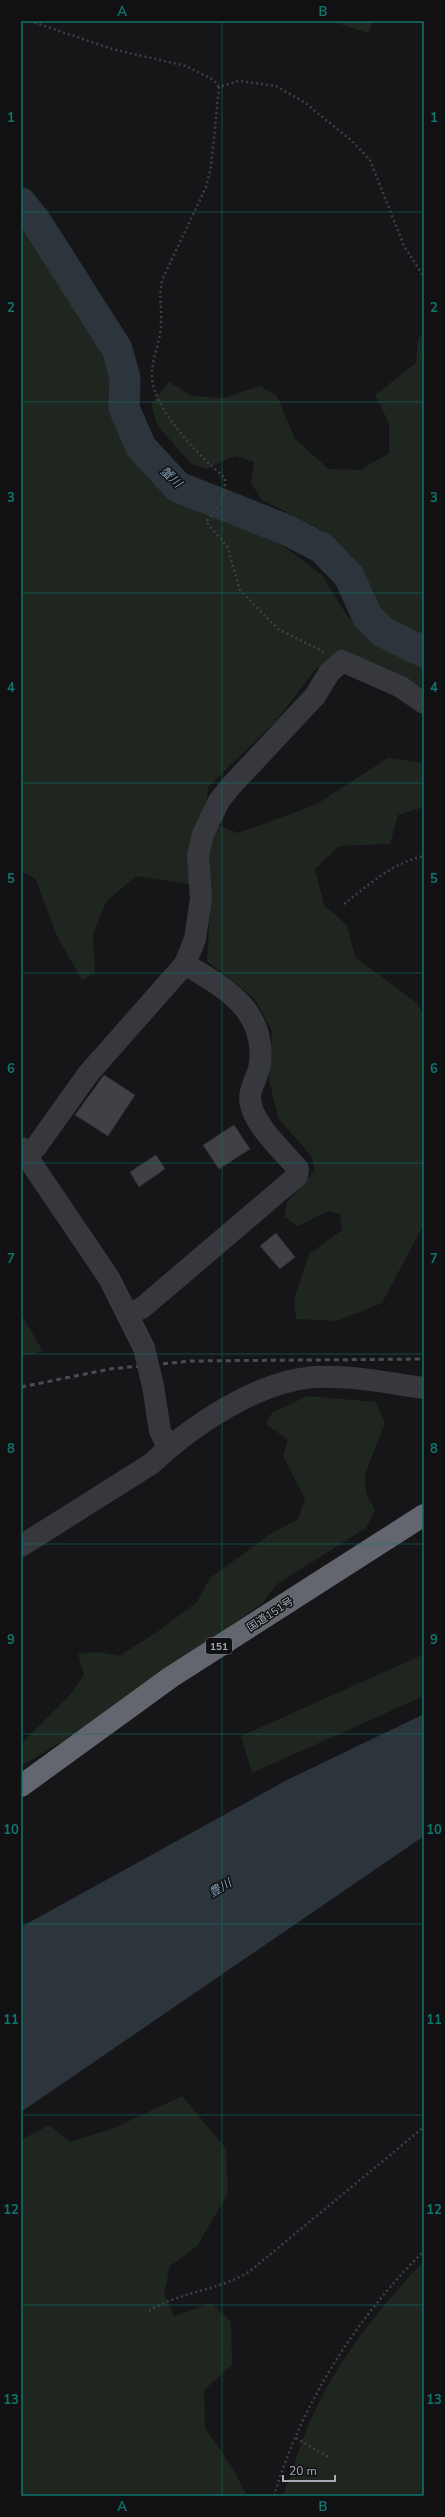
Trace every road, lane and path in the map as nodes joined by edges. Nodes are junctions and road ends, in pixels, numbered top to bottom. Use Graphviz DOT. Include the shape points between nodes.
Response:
graph roads {
  1 [pos="30,21"];
  2 [pos="219,87"];
  3 [pos="424,277"];
  4 [pos="342,661"];
  5 [pos="424,703"];
  6 [pos="424,856"];
  7 [pos="344,904"];
  8 [pos="184,964"];
  9 [pos="24,1152"];
  10 [pos="128,1314"];
  11 [pos="424,1388"];
  12 [pos="168,1447"];
  13 [pos="424,1515"];
  14 [pos="21,1546"];
  15 [pos="21,1786"];
  16 [pos="424,2127"];
  17 [pos="424,2251"];
  18 [pos="149,2311"];
  19 [pos="296,2438"];
  20 [pos="328,2457"];
  21 [pos="274,2496"];
  1 -- 2 [label="path" via="112,49 186,66 214,80"];
  2 -- 3 [label="path" via="239,81 276,86 304,102 352,141 370,160 404,246"];
  2 -- 4 [label="path" via="211,167 206,187 159,291 161,324 152,372 154,391 169,417 189,443 225,478 226,490 218,507 206,522 226,546 240,590 278,629"];
  4 -- 5 [label="street" via="401,687"];
  4 -- 8 [label="street" via="329,673 314,696 219,801 203,834 198,855 201,899 195,939"];
  6 -- 7 [label="path" via="406,860 390,868"];
  8 -- 9 [label="street" via="88,1074 36,1148"];
  8 -- 10 [label="street" via="219,985 237,1000 256,1024 260,1065 251,1092 251,1104 255,1118 298,1169 297,1176 142,1308"];
  9 -- 10 [label="street" via="109,1278"];
  10 -- 12 [label="street, bridge" via="144,1348 160,1431"];
  11 -- 12 [label="street" via="340,1378 285,1382 252,1394"];
  12 -- 14 [label="street" via="151,1464"];
  13 -- 15 [label="highway, 国道151号 / 151" via="171,1677"];
  16 -- 18 [label="path" via="234,2282 175,2298"];
  17 -- 19 [label="path" via="373,2308 344,2350 316,2393"];
  19 -- 20 [label="path"];
  19 -- 21 [label="path"];
}
